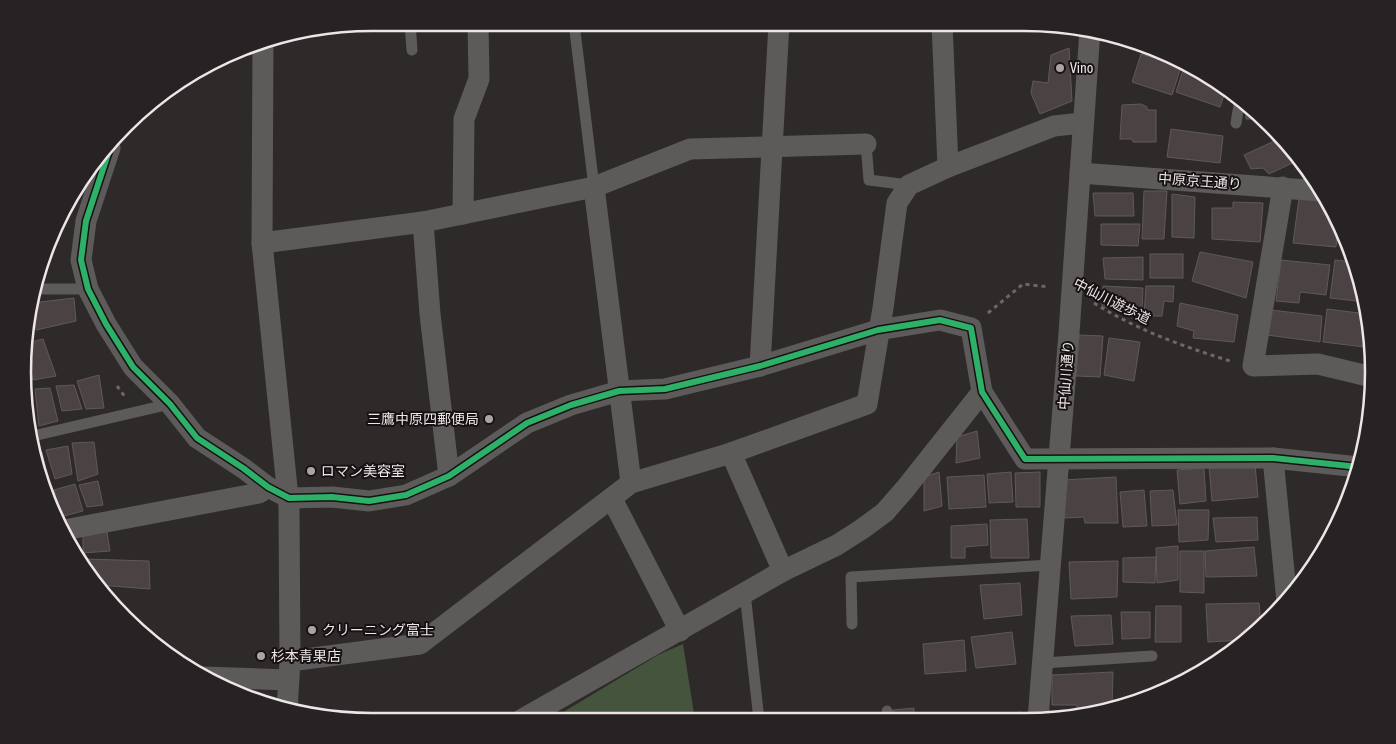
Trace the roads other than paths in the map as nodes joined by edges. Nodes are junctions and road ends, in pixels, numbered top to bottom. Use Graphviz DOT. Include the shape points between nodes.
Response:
graph roads {
  1 [pos="411,31"];
  2 [pos="478,31"];
  3 [pos="575,31"];
  4 [pos="779,31"];
  5 [pos="942,31"];
  6 [pos="1089,38"];
  7 [pos="263,49"];
  8 [pos="412,50"];
  9 [pos="1239,108"];
  10 [pos="1082,123"];
  11 [pos="1236,123"];
  12 [pos="866,144"];
  13 [pos="772,147"];
  14 [pos="106,160"];
  15 [pos="948,167"];
  16 [pos="1080,173"];
  17 [pos="909,186"];
  18 [pos="594,187"];
  19 [pos="1283,187"];
  20 [pos="1311,189"];
  21 [pos="462,214"];
  22 [pos="423,222"];
  23 [pos="262,243"];
  24 [pos="88,288"];
  25 [pos="42,289"];
  26 [pos="878,330"];
  27 [pos="760,366"];
  28 [pos="1365,375"];
  29 [pos="619,391"];
  30 [pos="982,392"];
  31 [pos="170,404"];
  32 [pos="37,435"];
  33 [pos="731,453"];
  34 [pos="1273,458"];
  35 [pos="1059,460"];
  36 [pos="1351,466"];
  37 [pos="449,476"];
  38 [pos="631,483"];
  39 [pos="268,488"];
  40 [pos="289,498"];
  41 [pos="612,499"];
  42 [pos="69,529"];
  43 [pos="1050,565"];
  44 [pos="783,571"];
  45 [pos="1286,590"];
  46 [pos="744,593"];
  47 [pos="852,624"];
  48 [pos="680,631"];
  49 [pos="1152,656"];
  50 [pos="1043,663"];
  51 [pos="288,671"];
  52 [pos="218,676"];
  53 [pos="287,702"];
  54 [pos="1039,712"];
  55 [pos="534,713"];
  56 [pos="758,713"];
  1 -- 8 [label="lane"];
  2 -- 21 [label="street" via="480,79 464,119"];
  3 -- 18 [label="lane"];
  4 -- 13 [label="street"];
  5 -- 15 [label="street"];
  6 -- 10 [label="street, 中仙川通り"];
  7 -- 23 [label="street"];
  9 -- 11 [label="lane"];
  10 -- 15 [label="street" via="1054,126"];
  10 -- 16 [label="street, 中仙川通り"];
  12 -- 13 [label="street"];
  12 -- 17 [label="lane" via="869,180"];
  13 -- 18 [label="street" via="690,148"];
  13 -- 27 [label="street"];
  14 -- 24 [label="street" via="86,221 81,260"];
  15 -- 17 [label="street"];
  16 -- 19 [label="street, 中原京王通り"];
  16 -- 35 [label="street, 中仙川通り"];
  17 -- 26 [label="street" via="897,203 884,308"];
  18 -- 21 [label="street"];
  18 -- 29 [label="street"];
  19 -- 20 [label="street, 中原京王通り"];
  19 -- 28 [label="street" via="1253,366 1318,364"];
  21 -- 22 [label="street"];
  22 -- 23 [label="street"];
  22 -- 37 [label="street"];
  23 -- 40 [label="street"];
  24 -- 25 [label="lane"];
  24 -- 31 [label="street" via="133,367"];
  26 -- 27 [label="street"];
  26 -- 30 [label="street" via="940,320 971,328"];
  26 -- 33 [label="street" via="866,404"];
  27 -- 29 [label="street" via="665,389"];
  29 -- 37 [label="street" via="526,423"];
  29 -- 38 [label="street"];
  30 -- 35 [label="street" via="1026,459"];
  30 -- 44 [label="street" via="885,512 837,545"];
  31 -- 32 [label="lane"];
  31 -- 39 [label="street" via="197,438"];
  33 -- 38 [label="street"];
  33 -- 44 [label="street"];
  34 -- 35 [label="street"];
  34 -- 36 [label="street"];
  34 -- 45 [label="street"];
  35 -- 43 [label="street, 中仙川通り"];
  37 -- 40 [label="street" via="406,495 369,501 332,497"];
  38 -- 41 [label="street"];
  39 -- 40 [label="street"];
  39 -- 42 [label="street" via="259,493"];
  40 -- 51 [label="street"];
  41 -- 48 [label="street"];
  41 -- 51 [label="street" via="420,644"];
  43 -- 47 [label="lane" via="851,577"];
  43 -- 50 [label="street, 中仙川通り"];
  44 -- 46 [label="street"];
  46 -- 48 [label="street"];
  46 -- 56 [label="lane"];
  48 -- 55 [label="street"];
  49 -- 50 [label="lane"];
  50 -- 54 [label="street, 中仙川通り"];
  51 -- 52 [label="street"];
  51 -- 53 [label="street"];
}
